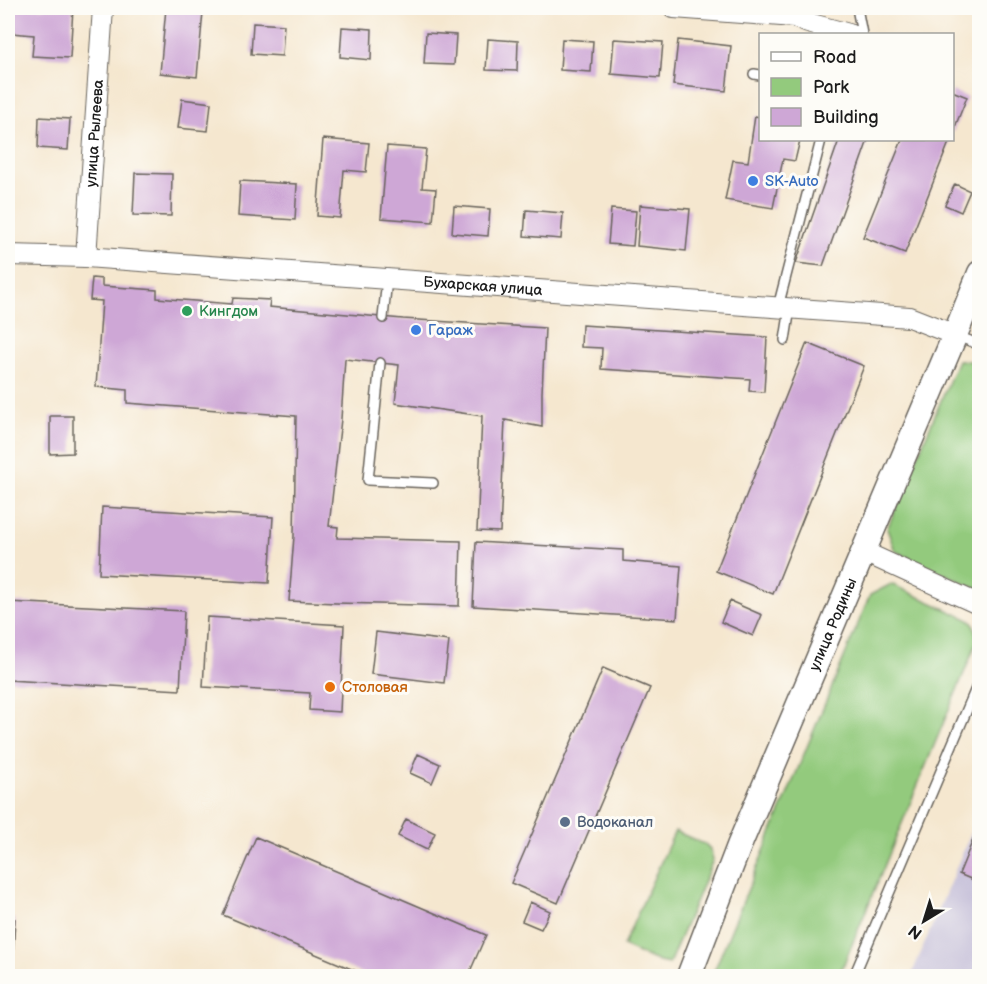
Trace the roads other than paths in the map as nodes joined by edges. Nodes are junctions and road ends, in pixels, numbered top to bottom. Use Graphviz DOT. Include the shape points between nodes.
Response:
graph roads {
  1 [pos="103,8"];
  2 [pos="674,8"];
  3 [pos="857,8"];
  4 [pos="845,33"];
  5 [pos="862,33"];
  6 [pos="821,141"];
  7 [pos="8,255"];
  8 [pos="86,257"];
  9 [pos="980,273"];
  10 [pos="387,279"];
  11 [pos="784,308"];
  12 [pos="383,318"];
  13 [pos="955,335"];
  14 [pos="785,340"];
  15 [pos="980,345"];
  16 [pos="380,363"];
  17 [pos="433,483"];
  18 [pos="862,552"];
  19 [pos="980,605"];
  20 [pos="980,679"];
  21 [pos="689,976"];
  22 [pos="854,976"];
  1 -- 8 [label="street, улица Рылеева"];
  2 -- 4 [label="street" via="794,17"];
  3 -- 5 [label="lane"];
  6 -- 11 [label="lane"];
  7 -- 8 [label="street, Бухарская улица"];
  8 -- 10 [label="street, Бухарская улица"];
  9 -- 13 [label="street, улица Родины"];
  10 -- 11 [label="street, Бухарская улица"];
  10 -- 12 [label="lane"];
  11 -- 13 [label="street, Бухарская улица" via="909,318"];
  11 -- 14 [label="lane"];
  13 -- 15 [label="lane"];
  13 -- 18 [label="street, улица Родины"];
  16 -- 17 [label="lane" via="368,480"];
  18 -- 19 [label="street"];
  18 -- 21 [label="street, улица Родины"];
  20 -- 22 [label="lane"];
}
